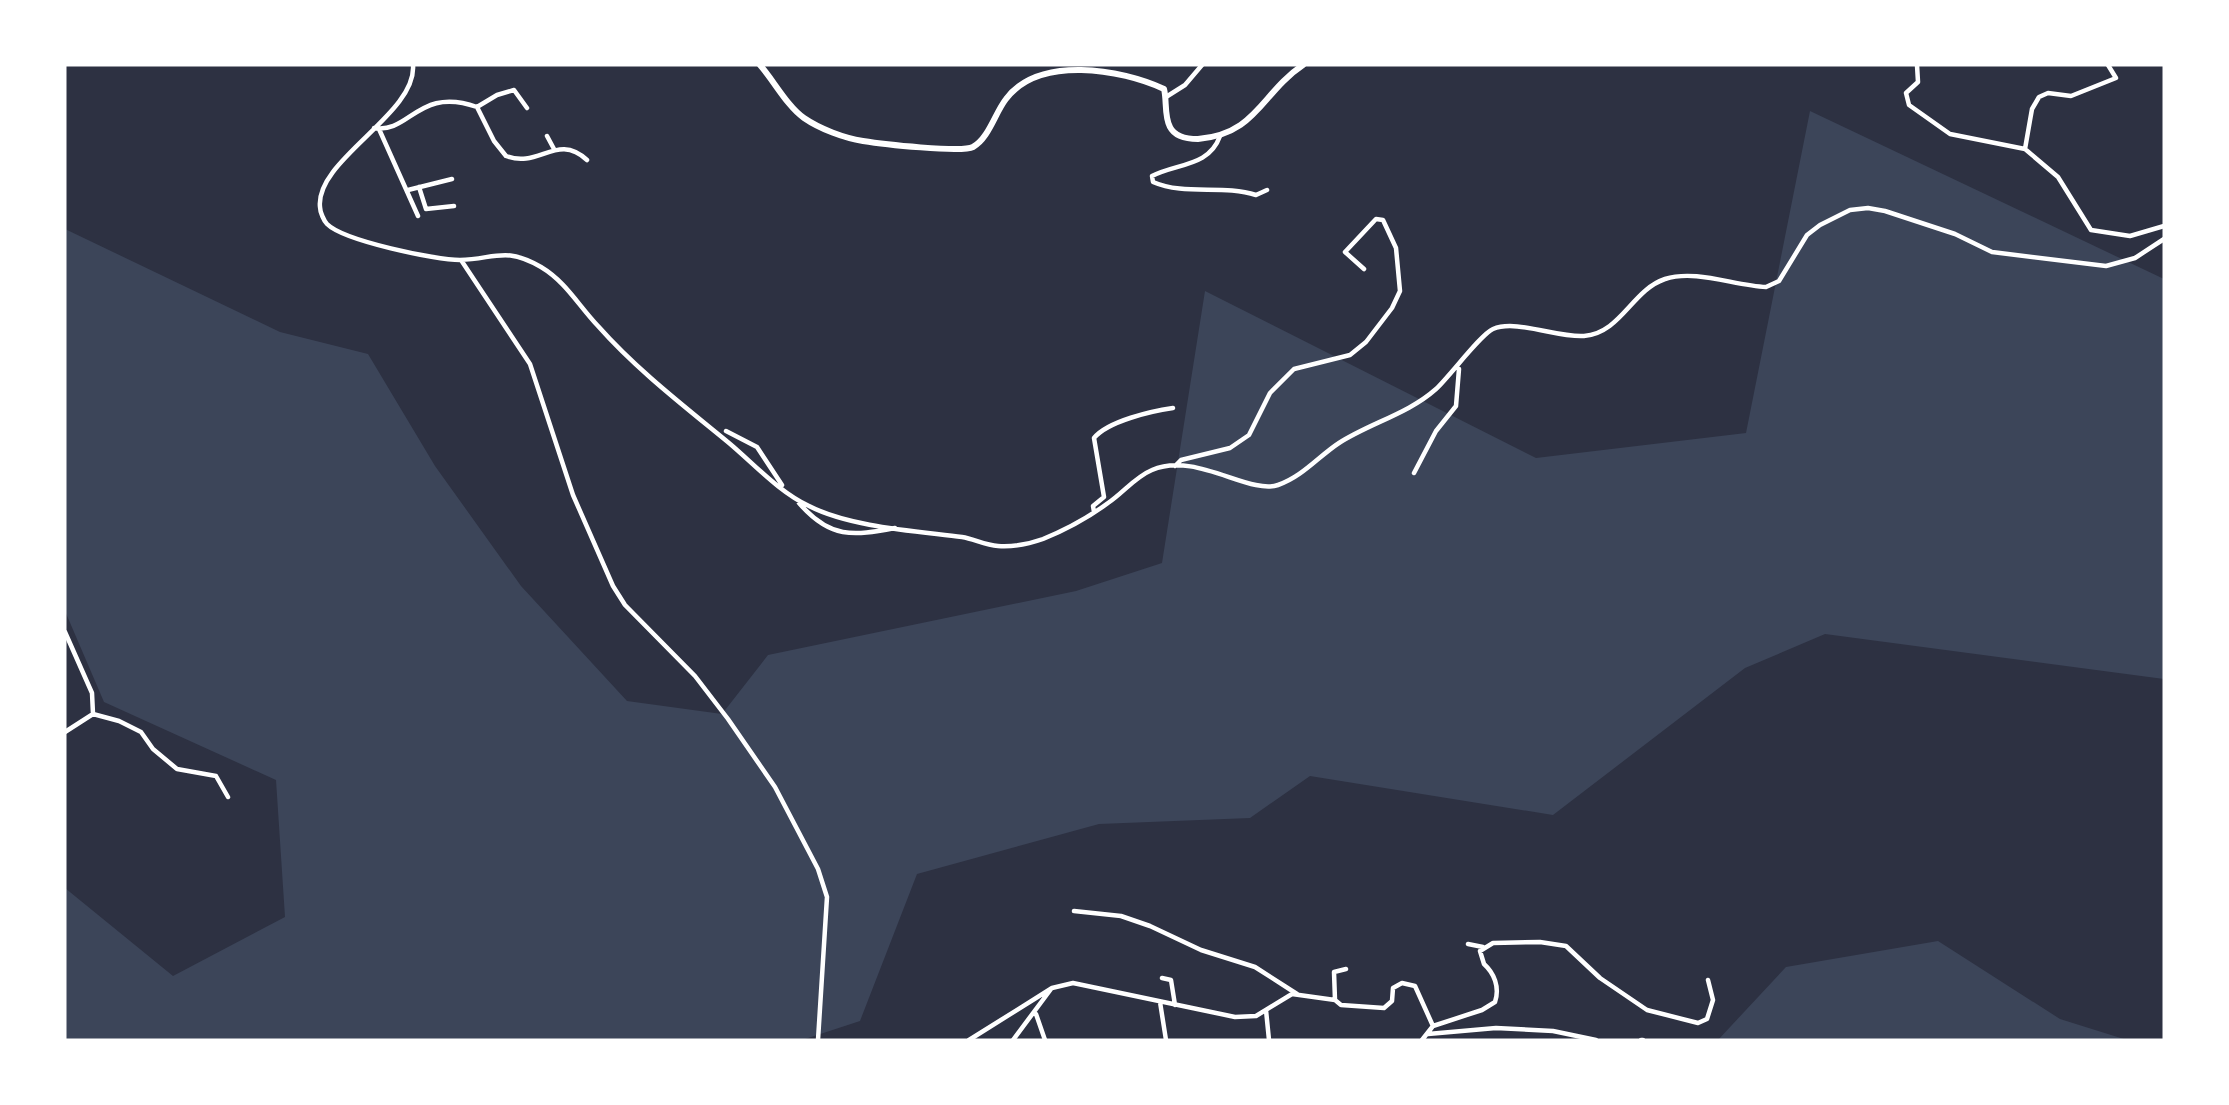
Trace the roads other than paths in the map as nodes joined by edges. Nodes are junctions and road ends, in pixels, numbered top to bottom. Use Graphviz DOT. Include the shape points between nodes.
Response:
graph roads {
  1 [pos="413,65"];
  2 [pos="760,65"];
  3 [pos="1202,65"];
  4 [pos="1303,65"];
  5 [pos="1917,65"];
  6 [pos="2108,65"];
  7 [pos="1166,97"];
  8 [pos="477,107"];
  9 [pos="527,108"];
  10 [pos="376,129"];
  11 [pos="547,136"];
  12 [pos="1220,136"];
  13 [pos="554,149"];
  14 [pos="2025,149"];
  15 [pos="587,160"];
  16 [pos="452,179"];
  17 [pos="419,187"];
  18 [pos="408,190"];
  19 [pos="1267,190"];
  20 [pos="454,206"];
  21 [pos="418,216"];
  22 [pos="2164,226"];
  23 [pos="2164,239"];
  24 [pos="461,260"];
  25 [pos="1364,269"];
  26 [pos="1459,368"];
  27 [pos="1173,408"];
  28 [pos="726,431"];
  29 [pos="1175,466"];
  30 [pos="1414,473"];
  31 [pos="784,489"];
  32 [pos="797,499"];
  33 [pos="1094,512"];
  34 [pos="897,528"];
  35 [pos="65,632"];
  36 [pos="93,714"];
  37 [pos="65,732"];
  38 [pos="228,797"];
  39 [pos="1074,911"];
  40 [pos="1468,944"];
  41 [pos="1483,947"];
  42 [pos="1346,969"];
  43 [pos="1162,978"];
  44 [pos="1708,980"];
  45 [pos="1052,988"];
  46 [pos="1298,994"];
  47 [pos="1335,1000"];
  48 [pos="1160,1002"];
  49 [pos="1175,1005"];
  50 [pos="1266,1010"];
  51 [pos="1036,1013"];
  52 [pos="1433,1026"];
  53 [pos="1428,1034"];
  54 [pos="818,1040"];
  55 [pos="969,1040"];
  56 [pos="1013,1040"];
  57 [pos="1045,1040"];
  58 [pos="1166,1040"];
  59 [pos="1269,1040"];
  60 [pos="1422,1040"];
  61 [pos="1596,1040"];
  1 -- 10 [label="street" via="406,93"];
  2 -- 7 [label="street" via="802,116 822,127 862,141 964,150 984,139 1013,90 1040,75 1084,72 1134,77 1164,89"];
  3 -- 7 [label="street" via="1185,85"];
  4 -- 12 [label="street" via="1251,119"];
  5 -- 14 [label="street" via="1918,82 1907,89 1905,98 1929,121 1951,134"];
  6 -- 14 [label="street" via="2116,78 2071,96 2048,93 2039,97 2032,109"];
  7 -- 12 [label="street" via="1168,124 1175,133 1191,139"];
  8 -- 9 [label="street" via="514,90"];
  8 -- 10 [label="street" via="439,101"];
  8 -- 13 [label="street" via="506,156 528,159"];
  10 -- 18 [label="street"];
  10 -- 24 [label="street" via="324,189 320,208 327,224 378,246"];
  11 -- 13 [label="street"];
  12 -- 19 [label="street" via="1199,161 1161,171 1152,176 1153,182 1256,195"];
  13 -- 15 [label="street" via="577,150"];
  14 -- 22 [label="street" via="2057,177 2091,230 2130,236"];
  16 -- 17 [label="street"];
  17 -- 18 [label="street"];
  17 -- 20 [label="street" via="426,209"];
  18 -- 21 [label="street"];
  23 -- 26 [label="street" via="2135,258 2106,266 2003,255 1885,211 1850,209 1807,235 1773,284 1759,287 1672,277 1640,292 1601,332 1573,336 1500,327 1486,333"];
  24 -- 31 [label="street" via="503,253 553,274 597,326 676,401"];
  24 -- 54 [label="street" via="530,364 573,495 613,586 728,719 775,787 818,869 827,897"];
  25 -- 29 [label="street" via="1345,252 1370,224 1383,220 1396,248 1400,291 1392,309 1360,348 1350,355 1294,369 1275,384 1249,435 1230,447 1181,460"];
  26 -- 29 [label="street" via="1413,405 1342,441 1279,484 1266,487 1221,472"];
  26 -- 30 [label="street" via="1456,406"];
  27 -- 33 [label="street" via="1121,421 1094,438 1104,497 1093,506"];
  28 -- 31 [label="street" via="757,447"];
  29 -- 33 [label="street" via="1153,469"];
  31 -- 32 [label="street"];
  32 -- 34 [label="street" via="841,518"];
  32 -- 34 [label="street" via="807,512 844,535"];
  33 -- 34 [label="street" via="1043,539 1012,546"];
  35 -- 36 [label="street" via="92,693"];
  36 -- 37 [label="street"];
  36 -- 38 [label="street" via="141,732 177,769 216,776"];
  39 -- 46 [label="street" via="1121,916 1150,926 1255,967"];
  40 -- 41 [label="street"];
  41 -- 44 [label="street" via="1528,942 1566,946 1600,978 1647,1010 1698,1023 1707,1019 1713,1000"];
  41 -- 52 [label="street" via="1484,964 1491,969 1497,987 1495,1002"];
  42 -- 47 [label="street" via="1334,972"];
  43 -- 49 [label="street" via="1171,980"];
  45 -- 48 [label="street" via="1091,985"];
  45 -- 51 [label="street"];
  45 -- 55 [label="street"];
  46 -- 47 [label="street"];
  46 -- 50 [label="street"];
  47 -- 52 [label="street" via="1341,1005 1384,1008 1392,1001 1395,985 1409,984 1415,986"];
  48 -- 49 [label="street"];
  48 -- 58 [label="street"];
  49 -- 50 [label="street" via="1235,1017 1256,1016"];
  50 -- 59 [label="street"];
  51 -- 56 [label="street"];
  51 -- 57 [label="street"];
  52 -- 53 [label="street"];
  53 -- 60 [label="street"];
  53 -- 61 [label="street" via="1496,1028 1553,1031"];
}
